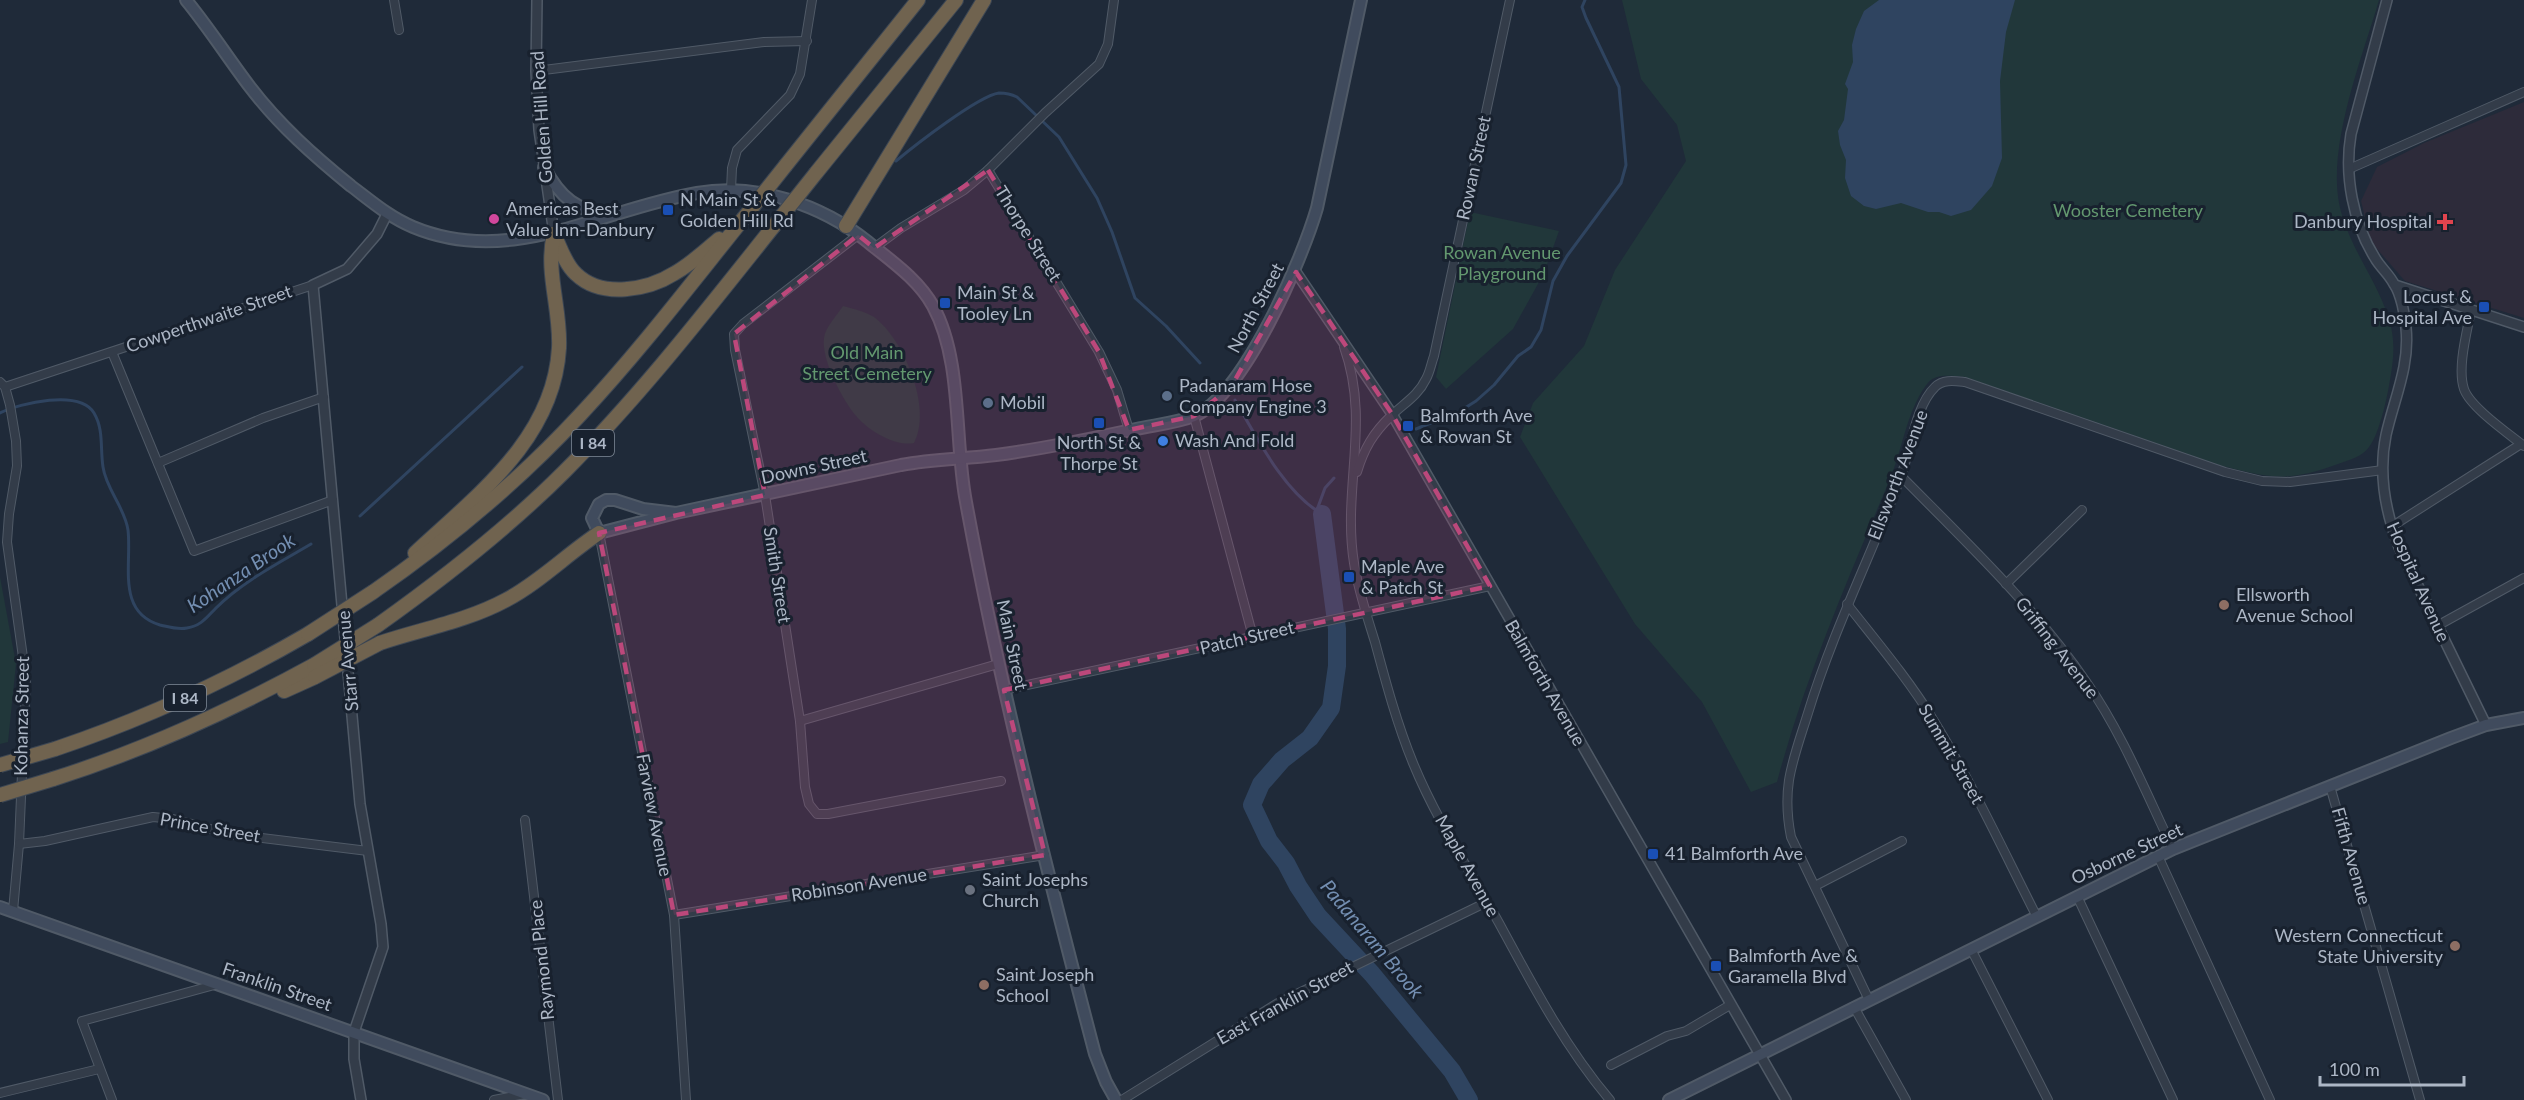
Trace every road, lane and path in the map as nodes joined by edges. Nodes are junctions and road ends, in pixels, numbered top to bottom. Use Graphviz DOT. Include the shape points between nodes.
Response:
graph roads {
  1 [pos="186,0"];
  2 [pos="394,0"];
  3 [pos="537,0"];
  4 [pos="812,0"];
  5 [pos="918,0"];
  6 [pos="956,0"];
  7 [pos="984,0"];
  8 [pos="1114,0"];
  9 [pos="1361,0"];
  10 [pos="1510,0"];
  11 [pos="2387,0"];
  12 [pos="399,30"];
  13 [pos="807,41"];
  14 [pos="536,71"];
  15 [pos="2524,92"];
  16 [pos="544,168"];
  17 [pos="2349,169"];
  18 [pos="988,170"];
  19 [pos="731,190"];
  20 [pos="627,212"];
  21 [pos="387,214"];
  22 [pos="743,219"];
  23 [pos="846,226"];
  24 [pos="554,234"];
  25 [pos="858,235"];
  26 [pos="874,248"];
  27 [pos="1296,272"];
  28 [pos="313,285"];
  29 [pos="2395,285"];
  30 [pos="2471,310"];
  31 [pos="2524,327"];
  32 [pos="1342,341"];
  33 [pos="112,352"];
  34 [pos="2,385"];
  35 [pos="324,397"];
  36 [pos="1392,414"];
  37 [pos="1194,416"];
  38 [pos="1130,430"];
  39 [pos="2523,445"];
  40 [pos="960,458"];
  41 [pos="158,463"];
  42 [pos="2383,470"];
  43 [pos="1901,476"];
  44 [pos="1352,488"];
  45 [pos="765,495"];
  46 [pos="333,500"];
  47 [pos="2082,510"];
  48 [pos="676,513"];
  49 [pos="2391,527"];
  50 [pos="599,533"];
  51 [pos="2524,578"];
  52 [pos="2006,584"];
  53 [pos="1490,586"];
  54 [pos="374,592"];
  55 [pos="1846,604"];
  56 [pos="1366,612"];
  57 [pos="2437,626"];
  58 [pos="1253,637"];
  59 [pos="998,664"];
  60 [pos="314,671"];
  61 [pos="1004,690"];
  62 [pos="2524,718"];
  63 [pos="800,721"];
  64 [pos="2486,726"];
  65 [pos="0,765"];
  66 [pos="1001,782"];
  67 [pos="2330,786"];
  68 [pos="0,795"];
  69 [pos="525,820"];
  70 [pos="1902,841"];
  71 [pos="19,844"];
  72 [pos="2173,849"];
  73 [pos="368,851"];
  74 [pos="1045,855"];
  75 [pos="2158,856"];
  76 [pos="1815,886"];
  77 [pos="2077,896"];
  78 [pos="1487,902"];
  79 [pos="0,907"];
  80 [pos="13,910"];
  81 [pos="674,915"];
  82 [pos="2036,915"];
  83 [pos="1971,949"];
  84 [pos="220,984"];
  85 [pos="1869,1000"];
  86 [pos="1730,1005"];
  87 [pos="1854,1007"];
  88 [pos="354,1032"];
  89 [pos="1759,1056"];
  90 [pos="1611,1065"];
  91 [pos="99,1069"];
  92 [pos="0,1093"];
  93 [pos="527,1094"];
  94 [pos="112,1100"];
  95 [pos="361,1100"];
  96 [pos="494,1100"];
  97 [pos="543,1100"];
  98 [pos="558,1100"];
  99 [pos="686,1100"];
  100 [pos="1116,1100"];
  101 [pos="1122,1100"];
  102 [pos="1610,1100"];
  103 [pos="1669,1100"];
  104 [pos="1786,1100"];
  105 [pos="1906,1100"];
  106 [pos="2048,1100"];
  107 [pos="2173,1100"];
  108 [pos="2270,1100"];
  109 [pos="2420,1100"];
  1 -- 21 [label="main road, Main Street" via="276,119 298,142"];
  2 -- 12 [label="street"];
  3 -- 14 [label="street, Golden Hill Road"];
  4 -- 13 [label="street"];
  5 -- 22 [label="highway, I 84, bridge"];
  6 -- 60 [label="highway, I 84, bridge" via="635,397 563,473 483,546"];
  7 -- 23 [label="highway"];
  8 -- 18 [label="street, Thorpe Street" via="1108,44 1099,64"];
  9 -- 27 [label="main road, North Street" via="1317,208"];
  10 -- 36 [label="street, Rowan Street" via="1434,356 1426,380 1411,400"];
  11 -- 17 [label="street, Hospital Avenue" via="2351,134"];
  13 -- 14 [label="street" via="764,42"];
  13 -- 19 [label="street" via="800,74 790,95 736,150"];
  14 -- 16 [label="street, Golden Hill Road"];
  15 -- 17 [label="street"];
  16 -- 20 [label="main road" via="560,193 577,206 602,213"];
  16 -- 24 [label="street, Golden Hill Road"];
  17 -- 29 [label="street, Hospital Avenue" via="2363,237"];
  18 -- 26 [label="street"];
  18 -- 38 [label="street, Thorpe Street" via="1099,351"];
  19 -- 20 [label="main road, Main Street" via="690,194"];
  19 -- 23 [label="main road, Main Street" via="810,207"];
  20 -- 24 [label="main road, Main Street"];
  21 -- 24 [label="main road, Main Street" via="442,237 491,241"];
  21 -- 28 [label="street, Cowperthwaite Street" via="377,234 347,269"];
  22 -- 24 [label="highway" via="676,273 626,289 597,287 583,281 567,262"];
  22 -- 54 [label="highway, I 84" via="579,417 464,525"];
  23 -- 25 [label="main road, Main Street"];
  24 -- 54 [label="highway" via="550,269 559,348 552,387 537,423 502,470"];
  25 -- 26 [label="main road, Main Street"];
  25 -- 45 [label="street, Smith Street" via="734,334"];
  26 -- 40 [label="main road, Main Street" via="920,287 941,322 949,350"];
  27 -- 32 [label="street, Balmforth Avenue"];
  27 -- 37 [label="main road, North Street" via="1231,387"];
  28 -- 33 [label="street, Cowperthwaite Street"];
  28 -- 35 [label="street, Starr Avenue"];
  29 -- 30 [label="street"];
  29 -- 42 [label="street, Hospital Avenue" via="2406,326 2406,358 2386,435"];
  30 -- 31 [label="street"];
  30 -- 39 [label="street" via="2463,364 2464,389 2479,409"];
  32 -- 36 [label="street, Balmforth Avenue"];
  32 -- 44 [label="street, Rowan Street" via="1351,366 1357,411"];
  33 -- 34 [label="street, Cowperthwaite Street"];
  33 -- 41 [label="street"];
  34 -- 71 [label="street, Kohanza Street" via="13,416 17,466 7,542 26,679"];
  35 -- 41 [label="street" via="263,417"];
  35 -- 46 [label="street, Starr Avenue"];
  36 -- 44 [label="street, Rowan Street" via="1363,452"];
  36 -- 53 [label="street, Balmforth Avenue"];
  37 -- 38 [label="main road, North Street"];
  37 -- 58 [label="street"];
  38 -- 40 [label="main road, North Street"];
  39 -- 49 [label="street"];
  40 -- 45 [label="main road, Downs Street" via="932,459"];
  40 -- 59 [label="main road, Main Street"];
  41 -- 46 [label="street" via="194,551"];
  42 -- 43 [label="street, Ellsworth Avenue" via="2290,483 2262,481 2225,472 1965,382 1947,381 1936,386 1926,399"];
  42 -- 49 [label="street, Hospital Avenue"];
  43 -- 52 [label="street, Griffing Avenue"];
  43 -- 55 [label="street, Ellsworth Avenue"];
  44 -- 56 [label="street, Rowan Street" via="1354,564"];
  45 -- 48 [label="main road, Downs Street"];
  45 -- 63 [label="street, Smith Street"];
  46 -- 73 [label="street, Starr Avenue" via="360,804"];
  47 -- 52 [label="street"];
  48 -- 50 [label="main road, Downs Street"];
  48 -- 50 [label="main road, Downs Street" via="606,500 599,504 592,518"];
  49 -- 57 [label="street, Hospital Avenue"];
  50 -- 60 [label="highway, bridge" via="505,601 380,643"];
  50 -- 81 [label="street, Farview Avenue"];
  51 -- 57 [label="street"];
  52 -- 72 [label="street, Griffing Avenue" via="2092,690"];
  53 -- 56 [label="street, Patch Street"];
  53 -- 86 [label="street, Balmforth Avenue"];
  54 -- 65 [label="highway, I 84, bridge" via="266,658 171,705 55,749"];
  55 -- 76 [label="street, Ellsworth Avenue" via="1787,783 1791,837"];
  55 -- 82 [label="street, Summit Street" via="1907,680 1933,720"];
  56 -- 58 [label="street, Patch Street"];
  56 -- 78 [label="street, Maple Avenue" via="1413,764"];
  57 -- 64 [label="street, Hospital Avenue"];
  58 -- 61 [label="street, Patch Street"];
  59 -- 61 [label="main road, Main Street"];
  59 -- 63 [label="street"];
  60 -- 68 [label="highway, I 84, bridge" via="138,750"];
  61 -- 74 [label="main road, Main Street"];
  62 -- 64 [label="main road, Osborne Street"];
  63 -- 66 [label="street, Smith Street" via="805,787 809,804 817,814"];
  64 -- 67 [label="main road, Osborne Street"];
  67 -- 72 [label="main road, Osborne Street"];
  67 -- 109 [label="street, Fifth Avenue"];
  69 -- 98 [label="street, Raymond Place"];
  70 -- 76 [label="street"];
  71 -- 73 [label="street, Prince Street" via="153,817 229,834"];
  71 -- 80 [label="street, Kohanza Street"];
  72 -- 75 [label="main road, Osborne Street"];
  73 -- 88 [label="street, Starr Avenue" via="383,947"];
  74 -- 81 [label="street, Robinson Avenue"];
  74 -- 100 [label="main road, Main Street" via="1095,1054"];
  75 -- 77 [label="main road, Osborne Street"];
  75 -- 108 [label="street"];
  76 -- 85 [label="street, Ellsworth Avenue"];
  77 -- 82 [label="main road, Osborne Street"];
  77 -- 107 [label="street"];
  78 -- 101 [label="street, East Franklin Street" via="1369,957 1243,1024"];
  78 -- 102 [label="street, Maple Avenue" via="1577,1058"];
  79 -- 80 [label="main road, Franklin Street"];
  80 -- 84 [label="main road, Franklin Street"];
  81 -- 99 [label="street, Farview Avenue"];
  82 -- 83 [label="main road, Osborne Street"];
  83 -- 85 [label="main road, Osborne Street"];
  83 -- 106 [label="street"];
  84 -- 88 [label="main road, Franklin Street"];
  84 -- 91 [label="street" via="82,1021"];
  85 -- 87 [label="main road, Osborne Street"];
  86 -- 89 [label="street, Balmforth Avenue"];
  86 -- 90 [label="street" via="1686,1031 1667,1036"];
  87 -- 89 [label="main road, Osborne Street"];
  87 -- 105 [label="street"];
  88 -- 93 [label="main road, Franklin Street"];
  88 -- 95 [label="street"];
  89 -- 103 [label="main road, Osborne Street"];
  89 -- 104 [label="street, Balmforth Avenue"];
  91 -- 92 [label="street"];
  91 -- 94 [label="street"];
  93 -- 96 [label="street"];
  93 -- 97 [label="main road, Franklin Street"];
}
